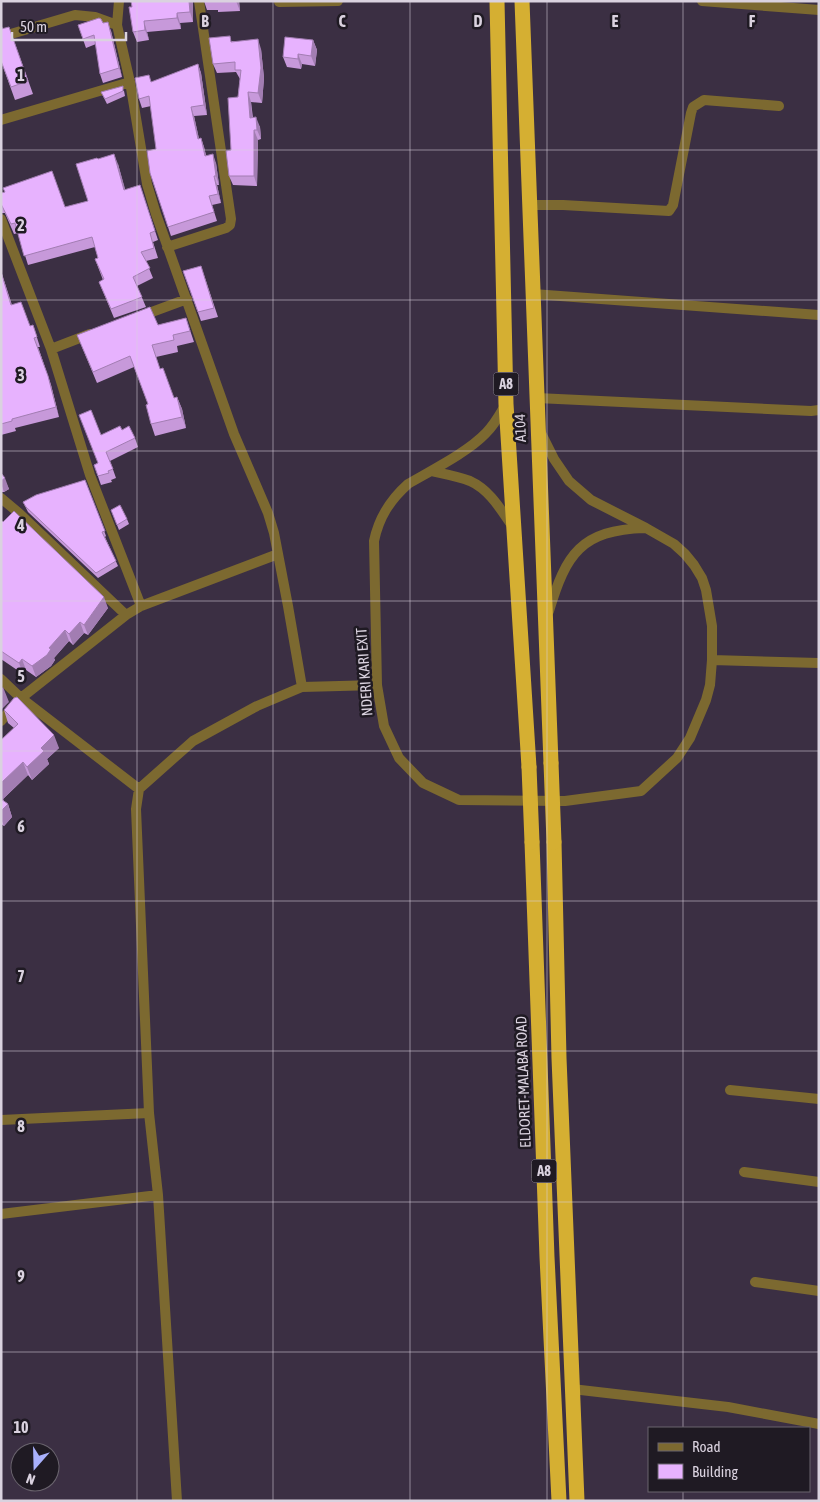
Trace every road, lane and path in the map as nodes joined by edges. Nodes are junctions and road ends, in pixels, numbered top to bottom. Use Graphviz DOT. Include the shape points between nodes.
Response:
graph roads {
  1 [pos="119,1"];
  2 [pos="199,1"];
  3 [pos="338,1"];
  4 [pos="497,1"];
  5 [pos="522,1"];
  6 [pos="702,1"];
  7 [pos="279,2"];
  8 [pos="819,10"];
  9 [pos="117,25"];
  10 [pos="1,37"];
  11 [pos="130,82"];
  12 [pos="779,106"];
  13 [pos="1,120"];
  14 [pos="530,205"];
  15 [pos="1,219"];
  16 [pos="167,247"];
  17 [pos="533,294"];
  18 [pos="187,299"];
  19 [pos="819,315"];
  20 [pos="132,319"];
  21 [pos="96,332"];
  22 [pos="51,349"];
  23 [pos="537,398"];
  24 [pos="506,404"];
  25 [pos="819,410"];
  26 [pos="538,425"];
  27 [pos="431,471"];
  28 [pos="1,498"];
  29 [pos="646,528"];
  30 [pos="515,530"];
  31 [pos="278,554"];
  32 [pos="141,606"];
  33 [pos="126,615"];
  34 [pos="546,620"];
  35 [pos="712,660"];
  36 [pos="819,663"];
  37 [pos="1,679"];
  38 [pos="377,685"];
  39 [pos="302,686"];
  40 [pos="21,698"];
  41 [pos="1,722"];
  42 [pos="139,789"];
  43 [pos="730,1090"];
  44 [pos="819,1099"];
  45 [pos="149,1113"];
  46 [pos="1,1120"];
  47 [pos="744,1172"];
  48 [pos="819,1182"];
  49 [pos="158,1195"];
  50 [pos="1,1214"];
  51 [pos="755,1282"];
  52 [pos="819,1291"];
  53 [pos="572,1389"];
  54 [pos="819,1424"];
  55 [pos="176,1501"];
  56 [pos="559,1501"];
  57 [pos="577,1501"];
  1 -- 9 [label="street"];
  2 -- 16 [label="street" via="231,220 226,228"];
  3 -- 7 [label="street"];
  4 -- 24 [label="highway, A8"];
  5 -- 14 [label="highway, A104 / A8"];
  6 -- 8 [label="street"];
  9 -- 10 [label="street" via="95,17 75,15"];
  9 -- 11 [label="street"];
  11 -- 13 [label="street"];
  11 -- 16 [label="street" via="146,184"];
  12 -- 14 [label="street" via="704,100 694,106 673,205 669,211"];
  14 -- 17 [label="highway, A104 / A8"];
  15 -- 22 [label="street"];
  16 -- 18 [label="street"];
  17 -- 19 [label="street"];
  17 -- 23 [label="highway, A104 / A8"];
  18 -- 20 [label="street"];
  18 -- 31 [label="street" via="234,434 268,513"];
  21 -- 22 [label="street"];
  22 -- 32 [label="street" via="90,475"];
  23 -- 25 [label="street"];
  23 -- 26 [label="highway, A104 / A8"];
  24 -- 27 [label="street, NDERI KARI EXIT" via="486,434"];
  24 -- 30 [label="highway, A8"];
  26 -- 29 [label="street" via="569,481 591,500"];
  26 -- 34 [label="highway, A104 / A8"];
  27 -- 30 [label="street" via="471,482 480,488 494,499"];
  27 -- 38 [label="street, NDERI KARI EXIT" via="408,484 394,498 376,530"];
  28 -- 33 [label="street"];
  29 -- 34 [label="street" via="624,528 598,536 574,553 562,572"];
  29 -- 35 [label="street" via="674,544 702,578 712,626"];
  30 -- 56 [label="highway, ELDORET-MALABA ROAD / A8, bridge" via="530,767"];
  31 -- 32 [label="street"];
  31 -- 39 [label="street"];
  32 -- 33 [label="street"];
  33 -- 40 [label="street"];
  34 -- 53 [label="highway, A104 / A8, bridge"];
  35 -- 36 [label="street"];
  35 -- 38 [label="street, NDERI KARI EXIT" via="706,700 690,738 677,758 641,791 565,801 459,800 424,783 396,753 384,726"];
  37 -- 40 [label="street"];
  38 -- 39 [label="street"];
  39 -- 42 [label="street" via="192,741"];
  40 -- 41 [label="street"];
  40 -- 42 [label="street"];
  42 -- 45 [label="street" via="136,809"];
  43 -- 44 [label="street"];
  45 -- 46 [label="street"];
  45 -- 49 [label="street"];
  47 -- 48 [label="street"];
  49 -- 50 [label="street"];
  49 -- 55 [label="street"];
  51 -- 52 [label="street"];
  53 -- 54 [label="street" via="728,1407"];
  53 -- 57 [label="highway, A8"];
}
